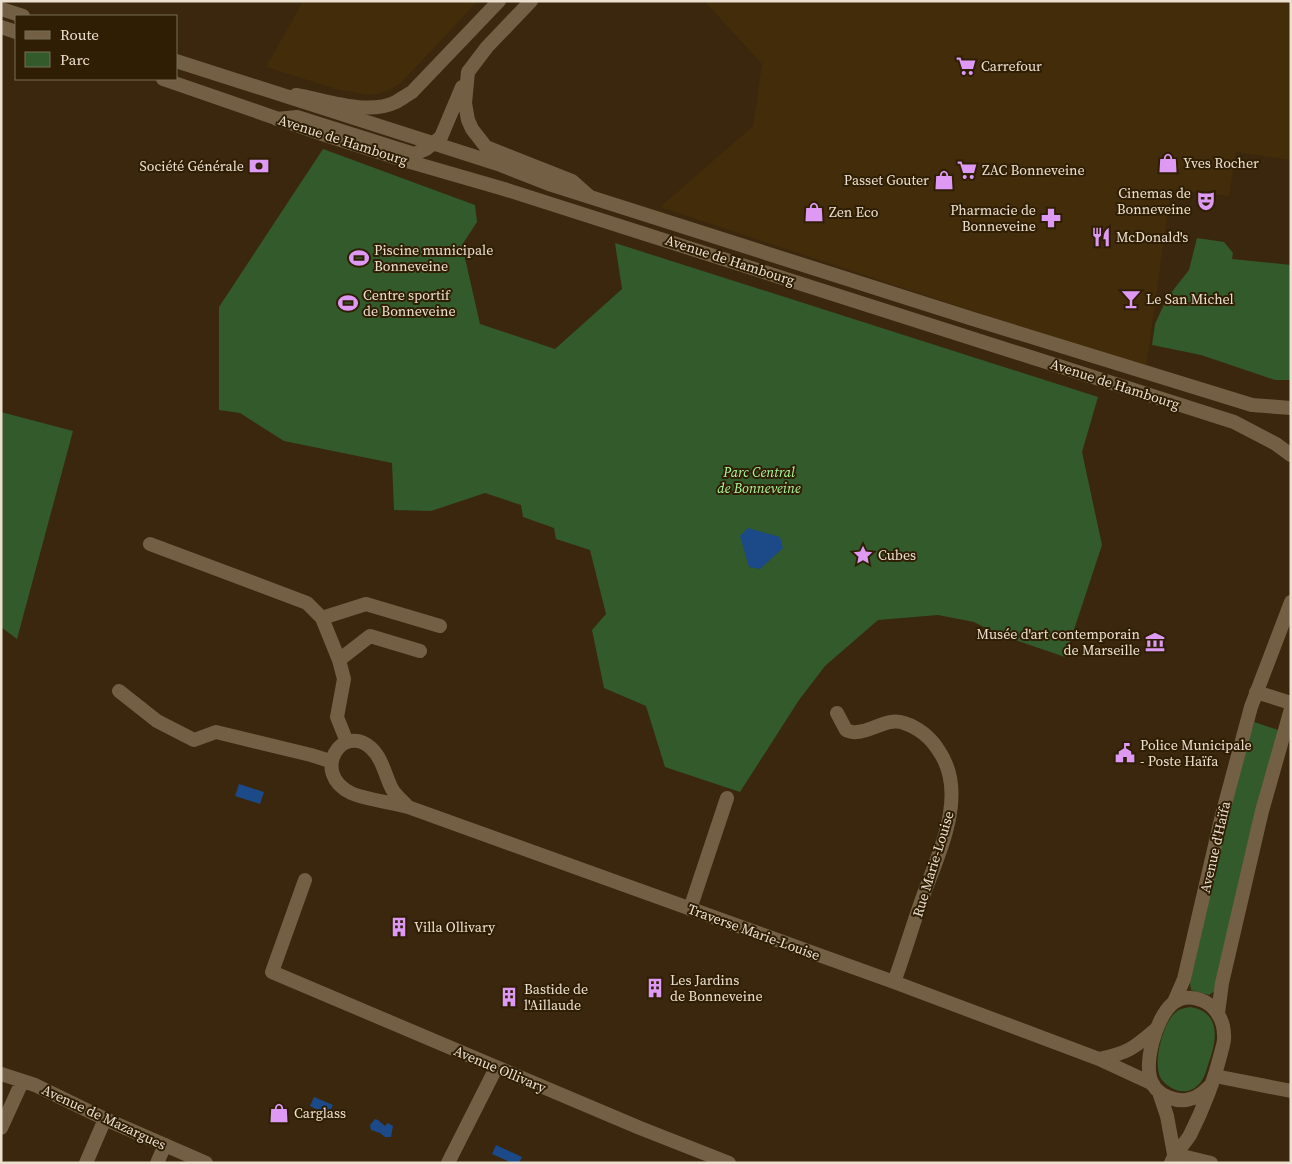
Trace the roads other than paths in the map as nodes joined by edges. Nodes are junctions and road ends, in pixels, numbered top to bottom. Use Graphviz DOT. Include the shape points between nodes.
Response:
graph roads {
  1 [pos="499,1"];
  2 [pos="527,2"];
  3 [pos="1,9"];
  4 [pos="20,15"];
  5 [pos="1,27"];
  6 [pos="15,32"];
  7 [pos="178,62"];
  8 [pos="468,72"];
  9 [pos="165,80"];
  10 [pos="272,92"];
  11 [pos="278,119"];
  12 [pos="435,144"];
  13 [pos="590,197"];
  14 [pos="1291,408"];
  15 [pos="1291,455"];
  16 [pos="150,544"];
  17 [pos="1291,602"];
  18 [pos="322,618"];
  19 [pos="440,626"];
  20 [pos="420,651"];
  21 [pos="339,660"];
  22 [pos="119,691"];
  23 [pos="1256,692"];
  24 [pos="1291,703"];
  25 [pos="1291,709"];
  26 [pos="837,713"];
  27 [pos="347,742"];
  28 [pos="330,761"];
  29 [pos="727,798"];
  30 [pos="408,807"];
  31 [pos="306,880"];
  32 [pos="690,909"];
  33 [pos="894,982"];
  34 [pos="1174,1002"];
  35 [pos="1218,1013"];
  36 [pos="1155,1030"];
  37 [pos="1099,1059"];
  38 [pos="496,1068"];
  39 [pos="1,1074"];
  40 [pos="1213,1080"];
  41 [pos="22,1082"];
  42 [pos="1156,1088"];
  43 [pos="1291,1091"];
  44 [pos="1,1100"];
  45 [pos="8,1115"];
  46 [pos="105,1119"];
  47 [pos="1,1128"];
  48 [pos="165,1144"];
  49 [pos="1172,1158"];
  50 [pos="86,1163"];
  51 [pos="157,1163"];
  52 [pos="206,1163"];
  53 [pos="448,1163"];
  54 [pos="729,1163"];
  55 [pos="1211,1163"];
  1 -- 10 [label="street" via="412,92 396,102 361,108"];
  2 -- 8 [label="street"];
  3 -- 4 [label="street"];
  5 -- 6 [label="street"];
  7 -- 10 [label="street, Avenue de Hambourg"];
  8 -- 12 [label="street" via="442,138"];
  8 -- 13 [label="street" via="465,103 468,120 486,147 572,181"];
  9 -- 11 [label="street, Avenue de Hambourg"];
  10 -- 12 [label="street, Avenue de Hambourg"];
  11 -- 12 [label="street" via="297,117 414,154"];
  11 -- 15 [label="street, Avenue de Hambourg" via="1234,422"];
  12 -- 13 [label="street, Avenue de Hambourg"];
  13 -- 14 [label="street, Avenue de Hambourg" via="1252,405"];
  16 -- 18 [label="street" via="307,603"];
  17 -- 23 [label="street, Avenue d'Haïfa"];
  18 -- 19 [label="street" via="366,604"];
  18 -- 21 [label="street"];
  20 -- 21 [label="street" via="370,636"];
  21 -- 27 [label="street" via="344,679 337,717"];
  22 -- 28 [label="street" via="157,721 194,740 216,732"];
  23 -- 24 [label="street"];
  23 -- 34 [label="street, Avenue d'Haïfa" via="1222,815 1184,978"];
  25 -- 35 [label="street" via="1262,811"];
  26 -- 33 [label="street, Rue Marie-Louise" via="846,730 856,732 892,721 920,731 931,739 946,762 952,781 951,808 941,847"];
  27 -- 28 [label="street"];
  27 -- 30 [label="street, Traverse Marie-Louise" via="358,741 372,748 386,770 392,790"];
  28 -- 30 [label="street, Traverse Marie-Louise" via="339,785 352,794"];
  29 -- 32 [label="street"];
  30 -- 32 [label="street, Traverse Marie-Louise"];
  31 -- 38 [label="street, Avenue Ollivary" via="272,972"];
  32 -- 33 [label="street, Traverse Marie-Louise"];
  33 -- 37 [label="street, Traverse Marie-Louise"];
  34 -- 35 [label="street" via="1194,998 1210,1004"];
  34 -- 36 [label="street"];
  35 -- 40 [label="street" via="1225,1036"];
  36 -- 37 [label="street" via="1124,1053"];
  36 -- 42 [label="street" via="1149,1068"];
  37 -- 42 [label="street, Traverse Marie-Louise"];
  38 -- 53 [label="street"];
  38 -- 54 [label="street, Avenue Ollivary"];
  39 -- 41 [label="street, Avenue de Mazargues"];
  40 -- 42 [label="street" via="1200,1095 1188,1100 1172,1098"];
  40 -- 43 [label="street"];
  40 -- 49 [label="street" via="1189,1137"];
  41 -- 45 [label="street"];
  41 -- 46 [label="street, Avenue de Mazargues" via="36,1085"];
  42 -- 49 [label="street" via="1166,1116"];
  44 -- 45 [label="street"];
  45 -- 47 [label="street"];
  46 -- 48 [label="street, Avenue de Mazargues"];
  46 -- 50 [label="street"];
  48 -- 51 [label="street"];
  48 -- 52 [label="street, Avenue de Mazargues"];
  49 -- 55 [label="street"];
}
